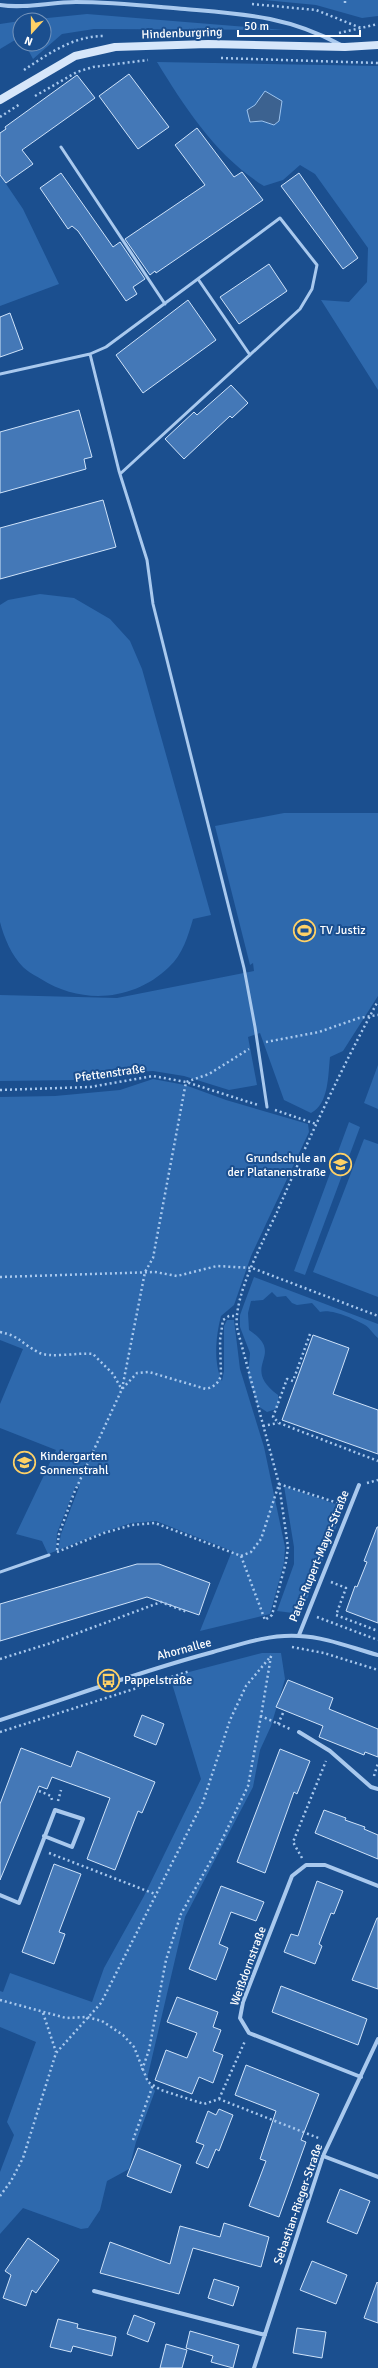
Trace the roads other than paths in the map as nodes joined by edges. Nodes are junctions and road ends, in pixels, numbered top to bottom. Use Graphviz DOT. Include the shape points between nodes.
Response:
graph roads {
  1 [pos="0,5"];
  2 [pos="378,45"];
  3 [pos="345,47"];
  4 [pos="0,100"];
  5 [pos="61,147"];
  6 [pos="198,279"];
  7 [pos="164,304"];
  8 [pos="90,354"];
  9 [pos="250,355"];
  10 [pos="0,374"];
  11 [pos="120,474"];
  12 [pos="267,1107"];
  13 [pos="359,1485"];
  14 [pos="48,1555"];
  15 [pos="0,1572"];
  16 [pos="299,1636"];
  17 [pos="378,1655"];
  18 [pos="0,1720"];
  19 [pos="299,1732"];
  20 [pos="378,1789"];
  21 [pos="44,1836"];
  22 [pos="378,1886"];
  23 [pos="0,1895"];
  24 [pos="378,2039"];
  25 [pos="361,2077"];
  26 [pos="323,2156"];
  27 [pos="378,2178"];
  28 [pos="94,2291"];
  29 [pos="265,2334"];
  30 [pos="254,2368"];
  1 -- 3 [label="street" via="14,7 64,2 113,2 244,14 289,22 319,33"];
  2 -- 3 [label="main road, Hindenburgring"];
  3 -- 4 [label="main road, Hindenburgring" via="208,44 115,48 75,56"];
  5 -- 7 [label="lane"];
  6 -- 7 [label="lane"];
  6 -- 9 [label="lane"];
  6 -- 9 [label="lane" via="280,218 317,265 312,289 300,309"];
  7 -- 8 [label="lane" via="106,347"];
  8 -- 10 [label="lane"];
  8 -- 11 [label="lane"];
  9 -- 11 [label="lane"];
  11 -- 12 [label="lane" via="147,560 153,604 244,968"];
  13 -- 16 [label="street, Pater-Rupert-Mayer-Straße"];
  14 -- 15 [label="lane"];
  16 -- 17 [label="street, Ahornallee" via="324,1639"];
  16 -- 18 [label="street, Ahornallee" via="268,1637 154,1668 107,1686"];
  19 -- 20 [label="street" via="330,1751 371,1787"];
  21 -- 21 [label="street" via="55,1810 83,1820 72,1847"];
  21 -- 23 [label="street" via="19,1903"];
  22 -- 25 [label="street, Weißdornstraße" via="325,1865 306,1865 292,1876 243,2002 240,2018 249,2033"];
  24 -- 25 [label="street, Sebastian-Rieger-Straße"];
  25 -- 26 [label="street, Sebastian-Rieger-Straße"];
  26 -- 27 [label="street"];
  26 -- 29 [label="street, Sebastian-Rieger-Straße"];
  28 -- 29 [label="street"];
  29 -- 30 [label="street, Sebastian-Rieger-Straße"];
}
